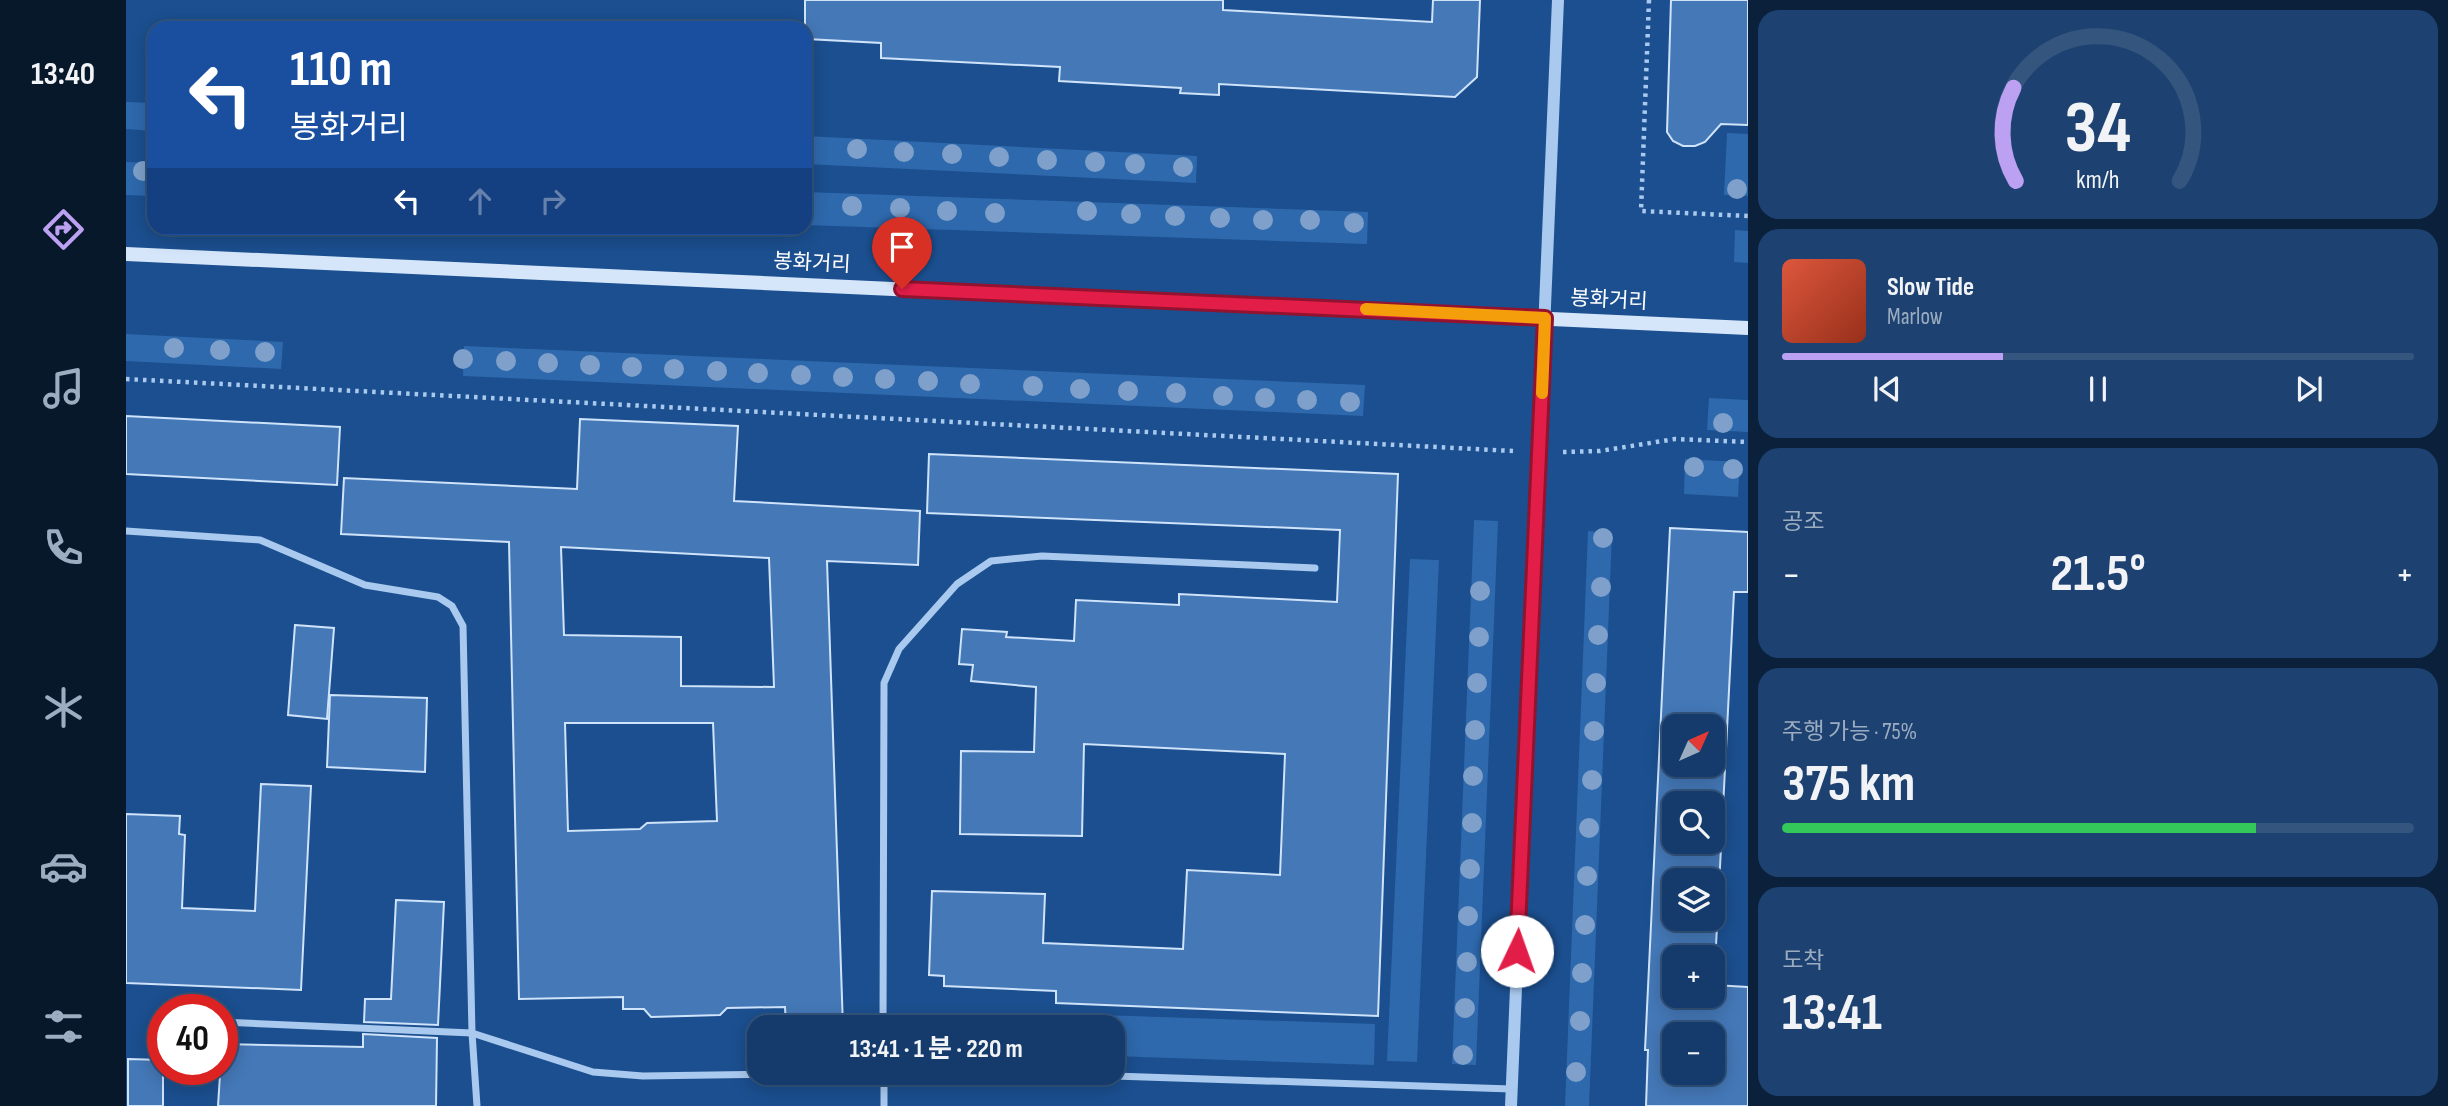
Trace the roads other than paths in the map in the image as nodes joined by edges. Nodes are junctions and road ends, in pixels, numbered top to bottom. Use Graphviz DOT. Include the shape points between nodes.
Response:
graph roads {
  1 [pos="1558,0"];
  2 [pos="126,254"];
  3 [pos="1545,318"];
  4 [pos="1748,328"];
  5 [pos="126,531"];
  6 [pos="1315,568"];
  7 [pos="883,1015"];
  8 [pos="238,1022"];
  9 [pos="472,1032"];
  10 [pos="747,1074"];
  11 [pos="1125,1076"];
  12 [pos="884,1085"];
  13 [pos="1511,1089"];
  14 [pos="477,1106"];
  15 [pos="884,1106"];
  16 [pos="1511,1106"];
  1 -- 3 [label="street"];
  2 -- 3 [label="main road, 봉화거리"];
  3 -- 4 [label="main road, 봉화거리"];
  3 -- 13 [label="street"];
  5 -- 9 [label="street" via="260,540 365,585 438,597 452,606 463,626"];
  6 -- 7 [label="street" via="1042,556 991,561 957,584 899,649 884,683"];
  8 -- 9 [label="street"];
  9 -- 10 [label="street" via="593,1072"];
  9 -- 14 [label="street"];
  11 -- 13 [label="street"];
  12 -- 15 [label="street"];
  13 -- 16 [label="street"];
}
